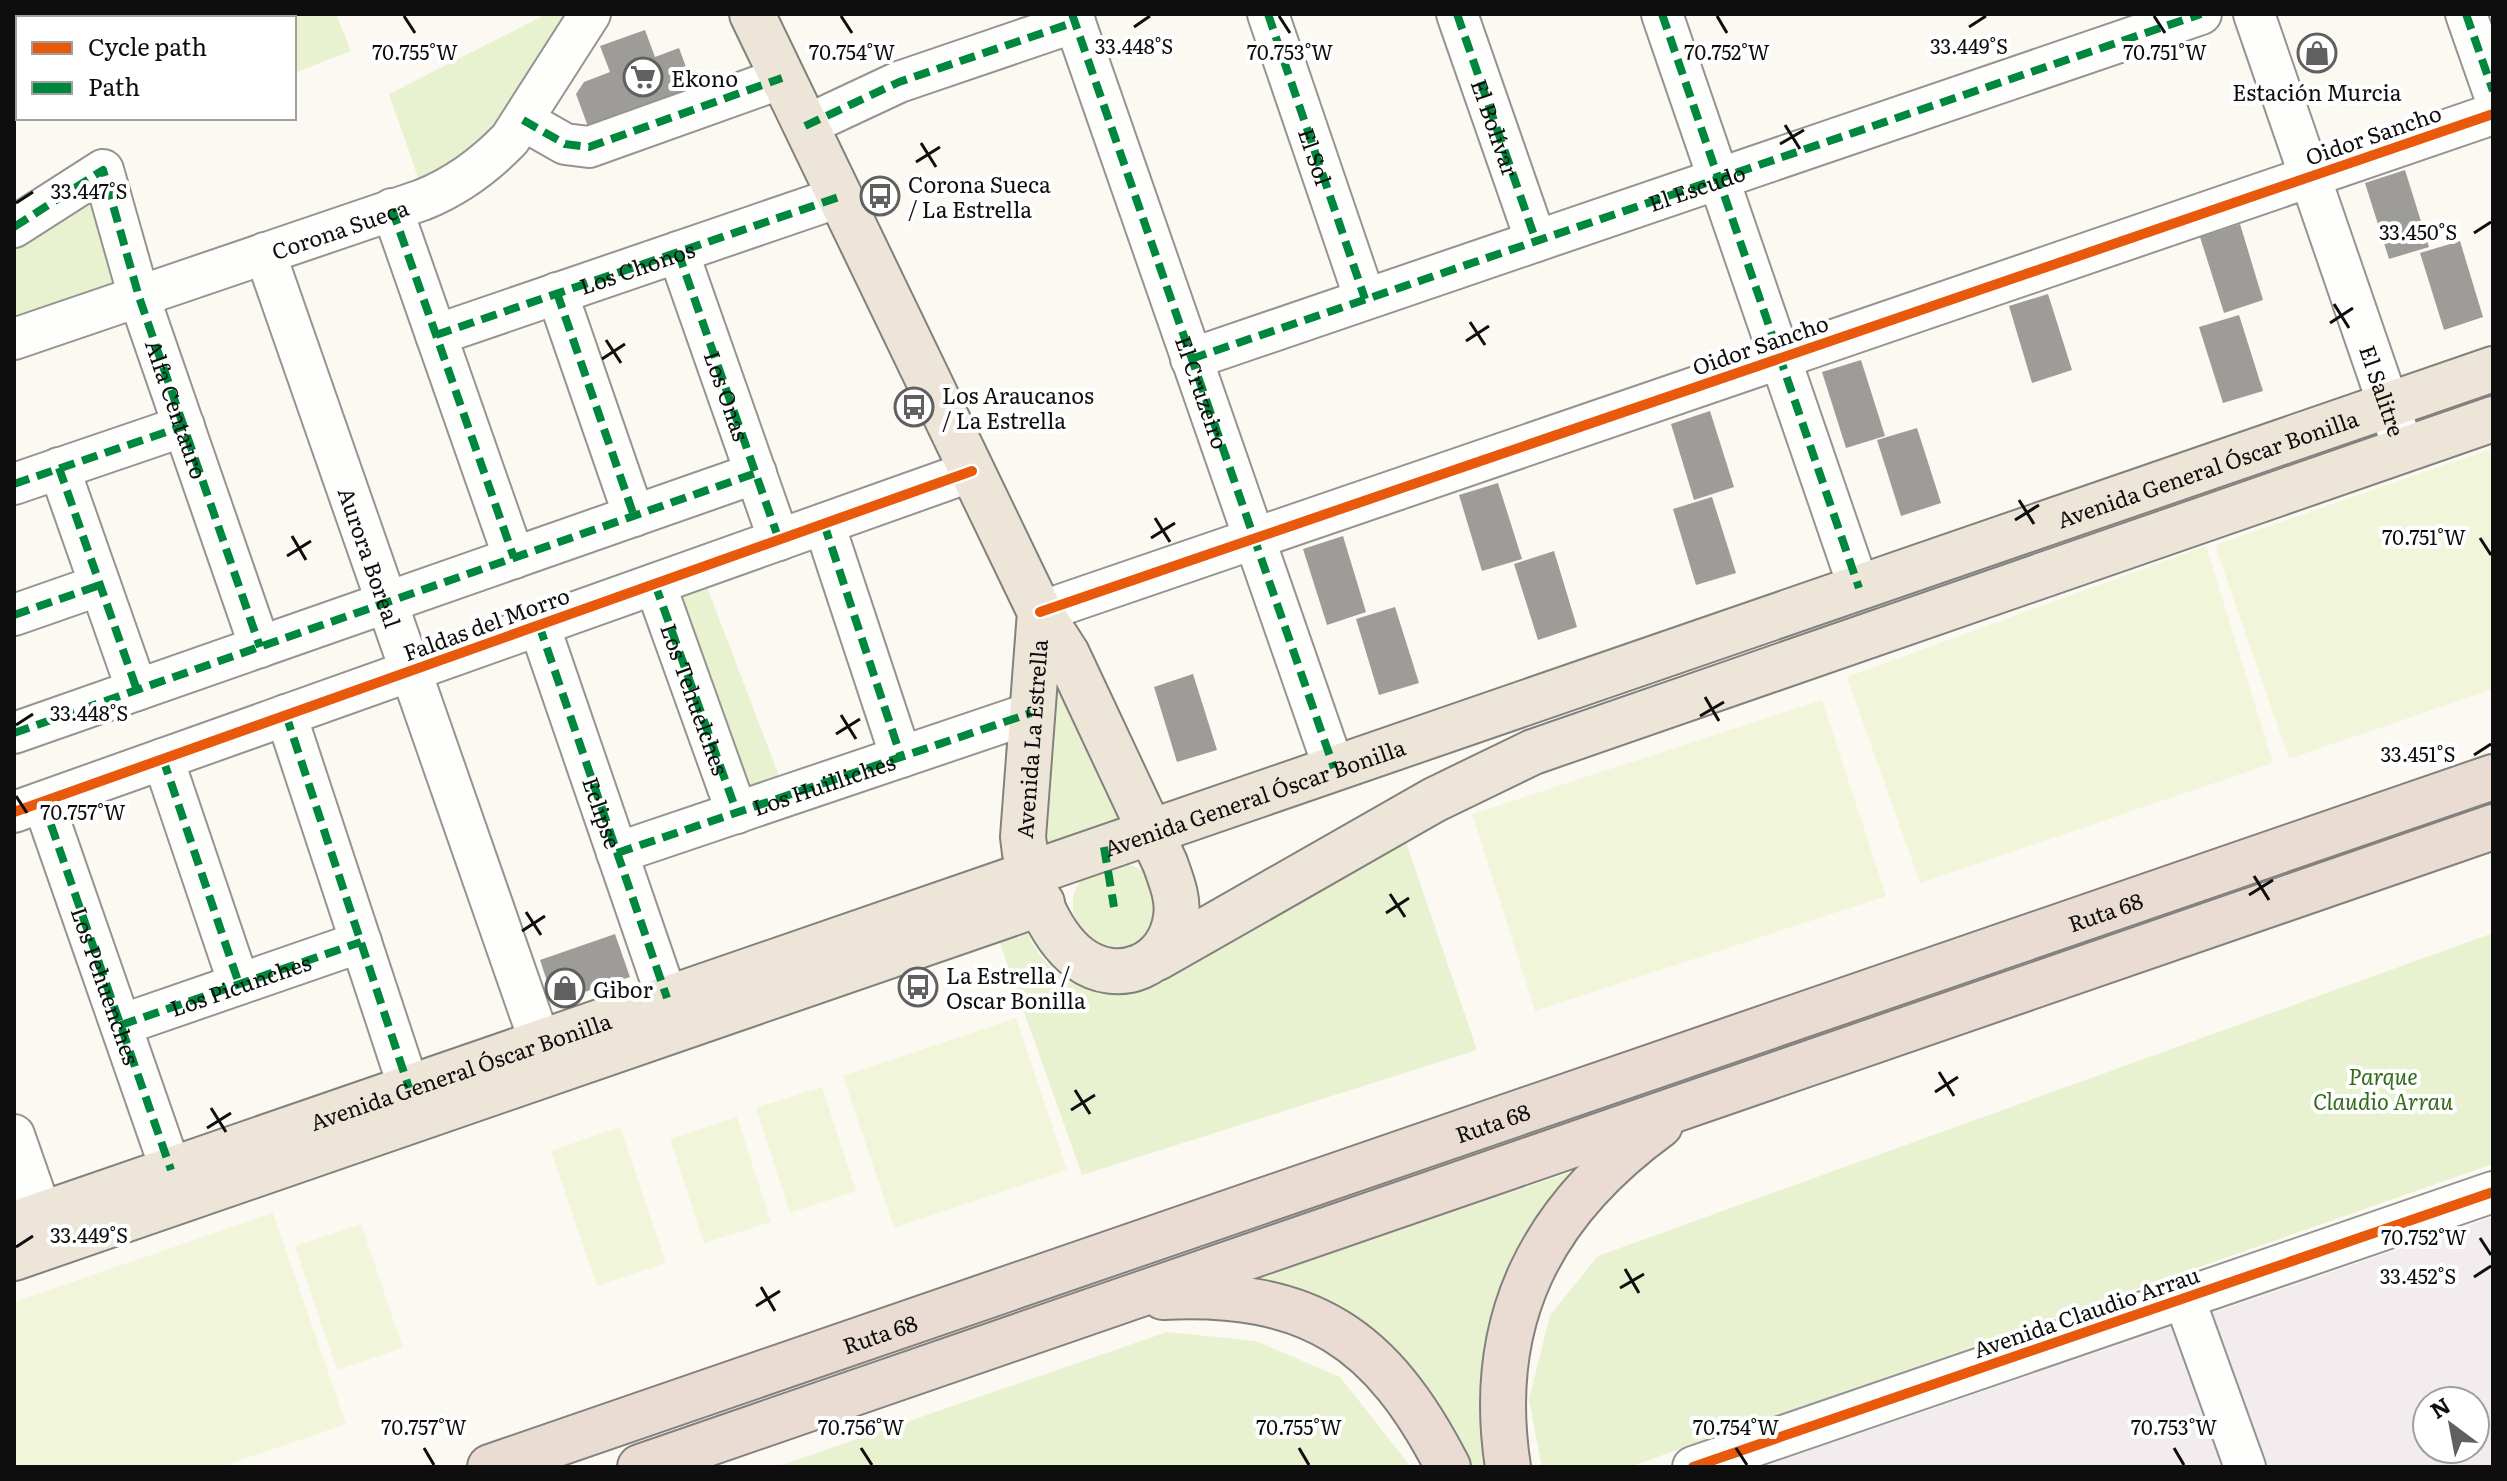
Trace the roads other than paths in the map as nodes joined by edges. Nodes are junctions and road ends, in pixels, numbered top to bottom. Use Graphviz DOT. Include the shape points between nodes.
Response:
graph roads {
  1 [pos="590,14"];
  2 [pos="752,14"];
  3 [pos="1268,14"];
  4 [pos="1457,14"];
  5 [pos="1662,14"];
  6 [pos="2201,14"];
  7 [pos="2254,14"];
  8 [pos="2466,14"];
  9 [pos="1073,18"];
  10 [pos="782,78"];
  11 [pos="2493,91"];
  12 [pos="2493,114"];
  13 [pos="523,120"];
  14 [pos="805,126"];
  15 [pos="2310,176"];
  16 [pos="1719,179"];
  17 [pos="839,197"];
  18 [pos="392,209"];
  19 [pos="14,227"];
  20 [pos="1536,241"];
  21 [pos="678,252"];
  22 [pos="265,253"];
  23 [pos="557,293"];
  24 [pos="139,297"];
  25 [pos="1365,299"];
  26 [pos="436,335"];
  27 [pos="14,339"];
  28 [pos="1780,358"];
  29 [pos="1191,359"];
  30 [pos="2493,369"];
  31 [pos="2389,405"];
  32 [pos="2493,419"];
  33 [pos="184,426"];
  34 [pos="2404,450"];
  35 [pos="59,468"];
  36 [pos="972,471"];
  37 [pos="756,473"];
  38 [pos="14,484"];
  39 [pos="634,516"];
  40 [pos="824,524"];
  41 [pos="1254,539"];
  42 [pos="779,540"];
  43 [pos="514,558"];
  44 [pos="655,584"];
  45 [pos="100,585"];
  46 [pos="1859,588"];
  47 [pos="386,603"];
  48 [pos="1040,612"];
  49 [pos="14,615"];
  50 [pos="539,625"];
  51 [pos="260,647"];
  52 [pos="410,671"];
  53 [pos="137,690"];
  54 [pos="1031,713"];
  55 [pos="286,715"];
  56 [pos="14,733"];
  57 [pos="901,757"];
  58 [pos="163,759"];
  59 [pos="1334,768"];
  60 [pos="2493,777"];
  61 [pos="28,807"];
  62 [pos="737,813"];
  63 [pos="2493,827"];
  64 [pos="1151,831"];
  65 [pos="617,853"];
  66 [pos="1035,888"];
  67 [pos="361,942"];
  68 [pos="1157,958"];
  69 [pos="239,984"];
  70 [pos="667,998"];
  71 [pos="121,1025"];
  72 [pos="540,1042"];
  73 [pos="409,1088"];
  74 [pos="1691,1104"];
  75 [pos="14,1135"];
  76 [pos="171,1170"];
  77 [pos="2493,1192"];
  78 [pos="28,1219"];
  79 [pos="14,1258"];
  80 [pos="1133,1298"];
  81 [pos="2184,1298"];
  82 [pos="1446,1459"];
  83 [pos="490,1467"];
  84 [pos="640,1467"];
  85 [pos="1508,1467"];
  86 [pos="1693,1467"];
  87 [pos="2245,1467"];
  1 -- 13 [label="street, Corona Sueca"];
  2 -- 10 [label="main road, Avenida La Estrella"];
  3 -- 25 [label="street, El Sol"];
  4 -- 20 [label="street, El Bolívar"];
  5 -- 16 [label="street"];
  6 -- 16 [label="street, El Escudo"];
  7 -- 15 [label="street, El Salitre"];
  8 -- 11 [label="street"];
  9 -- 14 [label="street" via="913,76"];
  9 -- 29 [label="street, El Cruzeiro"];
  10 -- 13 [label="street" via="589,147 565,144"];
  10 -- 14 [label="main road, Avenida La Estrella"];
  12 -- 15 [label="street, Oidor Sancho"];
  13 -- 18 [label="street, Corona Sueca" via="494,155 460,183"];
  14 -- 17 [label="main road, Avenida La Estrella"];
  15 -- 28 [label="street, Oidor Sancho"];
  15 -- 31 [label="street, El Salitre"];
  16 -- 20 [label="street, El Escudo"];
  16 -- 28 [label="street"];
  17 -- 21 [label="street, Los Chonos"];
  17 -- 36 [label="main road, Avenida La Estrella"];
  18 -- 22 [label="street, Corona Sueca"];
  18 -- 26 [label="street"];
  19 -- 24 [label="street, Alfa Centauro" via="103,170"];
  20 -- 25 [label="street, El Escudo"];
  21 -- 23 [label="street, Los Chonos"];
  21 -- 37 [label="street, Los Onas"];
  22 -- 24 [label="street, Corona Sueca"];
  22 -- 47 [label="street, Aurora Boreal"];
  23 -- 26 [label="street, Los Chonos"];
  23 -- 39 [label="street"];
  24 -- 27 [label="street, Corona Sueca"];
  24 -- 33 [label="street, Alfa Centauro"];
  25 -- 29 [label="street, El Escudo"];
  26 -- 43 [label="street"];
  28 -- 41 [label="street, Oidor Sancho"];
  28 -- 46 [label="street"];
  29 -- 41 [label="street, El Cruzeiro"];
  30 -- 31 [label="main road, Avenida General Óscar Bonilla"];
  31 -- 34 [label="street, El Salitre"];
  31 -- 46 [label="main road, Avenida General Óscar Bonilla"];
  32 -- 34 [label="main road"];
  33 -- 35 [label="street"];
  33 -- 51 [label="street, Alfa Centauro"];
  34 -- 68 [label="main road" via="1533,752 1454,789"];
  35 -- 38 [label="street"];
  35 -- 45 [label="street"];
  36 -- 40 [label="street, Faldas del Morro"];
  36 -- 48 [label="main road, Avenida La Estrella"];
  37 -- 39 [label="street"];
  37 -- 42 [label="street, Los Onas"];
  39 -- 43 [label="street"];
  40 -- 42 [label="street, Faldas del Morro"];
  40 -- 57 [label="street"];
  41 -- 48 [label="street, Oidor Sancho"];
  41 -- 59 [label="street, El Cruzeiro"];
  42 -- 44 [label="street, Faldas del Morro"];
  43 -- 47 [label="street"];
  44 -- 50 [label="street, Faldas del Morro"];
  44 -- 62 [label="street, Los Tehuelches"];
  45 -- 49 [label="street"];
  45 -- 53 [label="street"];
  46 -- 59 [label="main road, Avenida General Óscar Bonilla"];
  47 -- 51 [label="street"];
  47 -- 52 [label="street, Aurora Boreal"];
  48 -- 54 [label="main road, Avenida La Estrella"];
  48 -- 64 [label="main road, Avenida La Estrella" via="1067,654"];
  50 -- 52 [label="street, Faldas del Morro"];
  50 -- 65 [label="street, Eclipse"];
  51 -- 53 [label="street"];
  52 -- 55 [label="street, Faldas del Morro"];
  52 -- 72 [label="street, Aurora Boreal"];
  53 -- 56 [label="street"];
  54 -- 57 [label="street, Los Huilliches"];
  54 -- 66 [label="main road, Avenida La Estrella" via="1023,837"];
  55 -- 58 [label="street, Faldas del Morro"];
  55 -- 67 [label="street"];
  57 -- 62 [label="street, Los Huilliches"];
  58 -- 61 [label="street, Faldas del Morro"];
  58 -- 69 [label="street"];
  59 -- 64 [label="main road, Avenida General Óscar Bonilla"];
  60 -- 83 [label="highway, Ruta 68"];
  61 -- 71 [label="street, Los Pehuenches"];
  62 -- 65 [label="street, Los Huilliches"];
  63 -- 74 [label="highway"];
  64 -- 66 [label="main road, Avenida General Óscar Bonilla"];
  64 -- 68 [label="main road, Avenida La Estrella" via="1177,908 1170,939"];
  65 -- 70 [label="street, Eclipse"];
  66 -- 68 [label="main road, Avenida La Estrella" via="1072,952 1096,967 1129,970"];
  66 -- 70 [label="main road, Avenida General Óscar Bonilla"];
  66 -- 79 [label="main road, Avenida General Óscar Bonilla"];
  67 -- 69 [label="street, Los Picunches"];
  67 -- 73 [label="street"];
  69 -- 71 [label="street, Los Picunches"];
  70 -- 72 [label="main road, Avenida General Óscar Bonilla"];
  71 -- 76 [label="street, Los Pehuenches"];
  72 -- 73 [label="main road, Avenida General Óscar Bonilla"];
  73 -- 76 [label="main road, Avenida General Óscar Bonilla"];
  74 -- 80 [label="highway"];
  74 -- 85 [label="highway" via="1626,1151 1583,1193 1537,1260 1520,1297 1506,1355 1503,1431"];
  75 -- 78 [label="street"];
  76 -- 78 [label="main road, Avenida General Óscar Bonilla"];
  77 -- 81 [label="street, Avenida Claudio Arrau"];
  80 -- 82 [label="highway" via="1216,1298 1310,1316 1345,1336 1388,1373"];
  80 -- 84 [label="highway"];
  81 -- 86 [label="street, Avenida Claudio Arrau"];
  81 -- 87 [label="street"];
}
